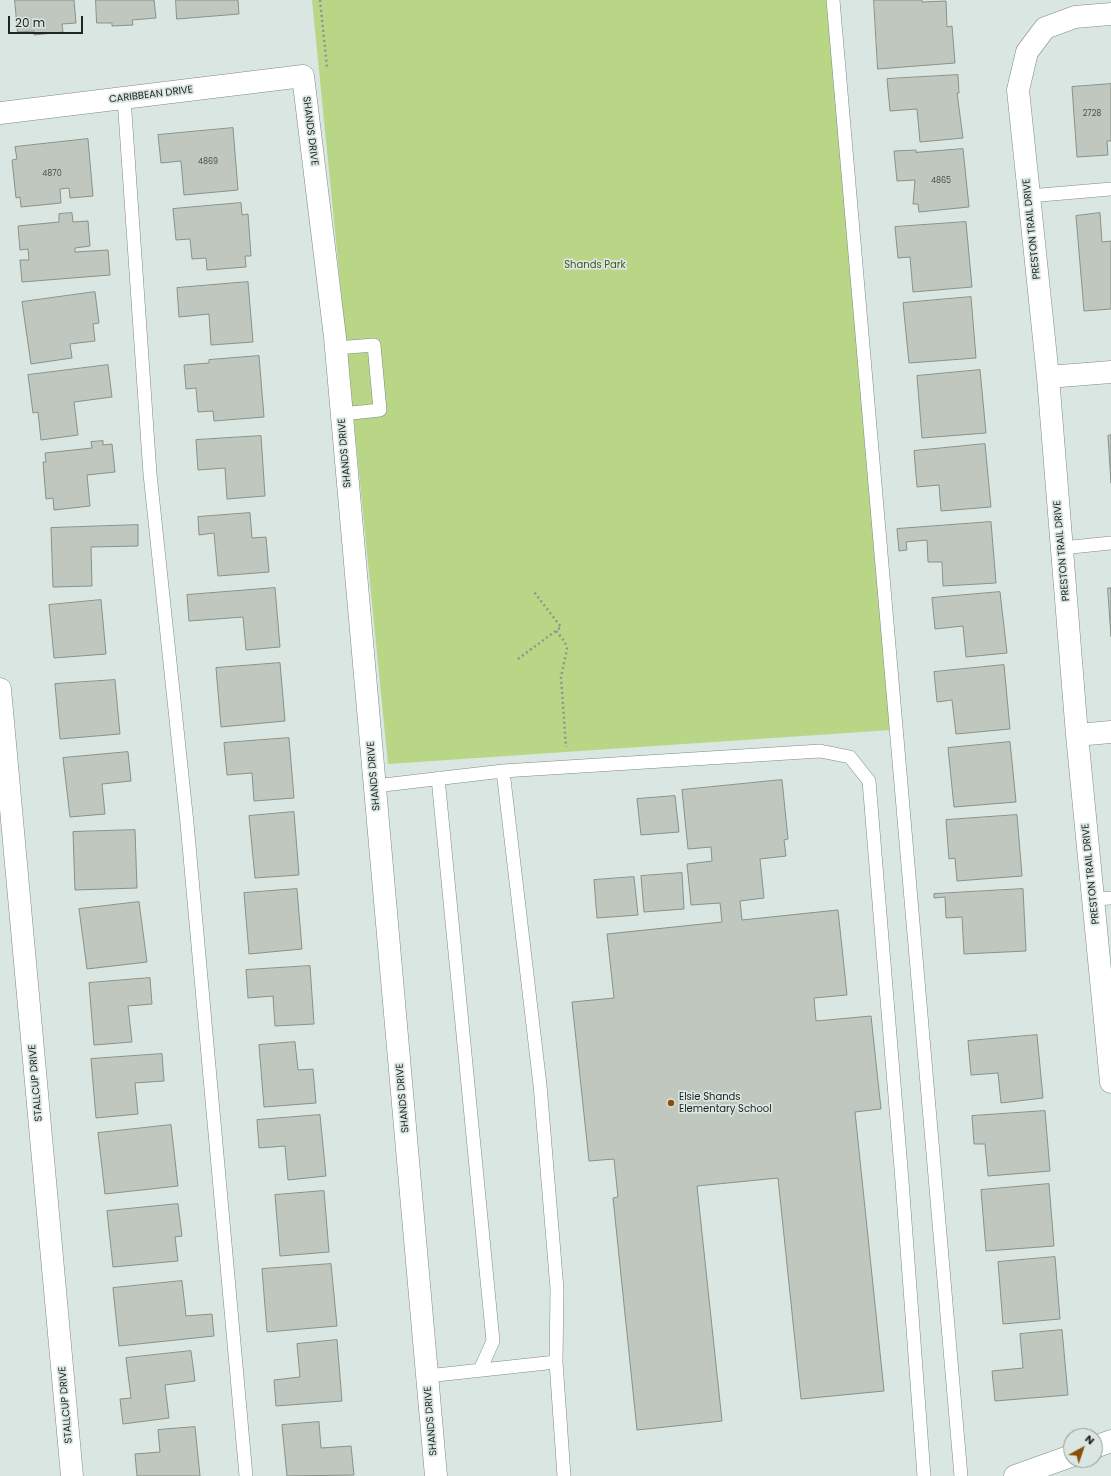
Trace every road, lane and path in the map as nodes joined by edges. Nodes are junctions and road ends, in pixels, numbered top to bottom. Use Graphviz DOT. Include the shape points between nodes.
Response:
graph roads {
  1 [pos="320,0"];
  2 [pos="833,0"];
  3 [pos="1111,14"];
  4 [pos="327,71"];
  5 [pos="303,76"];
  6 [pos="124,98"];
  7 [pos="0,113"];
  8 [pos="1111,189"];
  9 [pos="1029,196"];
  10 [pos="336,348"];
  11 [pos="1111,372"];
  12 [pos="1048,377"];
  13 [pos="342,414"];
  14 [pos="1111,543"];
  15 [pos="1062,548"];
  16 [pos="534,592"];
  17 [pos="556,631"];
  18 [pos="518,659"];
  19 [pos="0,690"];
  20 [pos="1111,732"];
  21 [pos="1077,736"];
  22 [pos="560,748"];
  23 [pos="503,771"];
  24 [pos="438,778"];
  25 [pos="375,786"];
  26 [pos="1102,899"];
  27 [pos="1111,1077"];
  28 [pos="556,1362"];
  29 [pos="480,1370"];
  30 [pos="428,1376"];
  31 [pos="1063,1459"];
  32 [pos="72,1476"];
  33 [pos="246,1476"];
  34 [pos="436,1476"];
  35 [pos="564,1476"];
  36 [pos="924,1476"];
  37 [pos="961,1476"];
  38 [pos="1015,1476"];
  1 -- 4 [label="path"];
  2 -- 37 [label="lane"];
  3 -- 9 [label="street, PRESTON TRAIL DRIVE" via="1074,17 1045,28 1027,52 1018,90"];
  5 -- 6 [label="street, CARIBBEAN DRIVE"];
  5 -- 10 [label="street, SHANDS DRIVE"];
  6 -- 7 [label="street, CARIBBEAN DRIVE"];
  6 -- 33 [label="lane" via="150,474 187,823"];
  8 -- 9 [label="lane"];
  9 -- 12 [label="street, PRESTON TRAIL DRIVE"];
  10 -- 13 [label="street, SHANDS DRIVE"];
  10 -- 13 [label="lane" via="374,345 380,403 380,410"];
  11 -- 12 [label="street"];
  12 -- 15 [label="street, PRESTON TRAIL DRIVE"];
  13 -- 25 [label="street, SHANDS DRIVE"];
  14 -- 15 [label="lane"];
  15 -- 21 [label="street, PRESTON TRAIL DRIVE"];
  16 -- 17 [label="path" via="561,627"];
  17 -- 18 [label="path"];
  17 -- 22 [label="path" via="567,649 561,677 567,747"];
  19 -- 32 [label="street, STALLCUP DRIVE"];
  20 -- 21 [label="street"];
  21 -- 26 [label="street, PRESTON TRAIL DRIVE"];
  23 -- 24 [label="lane"];
  23 -- 28 [label="lane" via="540,1085 557,1289"];
  23 -- 36 [label="lane" via="820,751 850,757 869,781"];
  24 -- 25 [label="lane"];
  24 -- 29 [label="lane" via="493,1341"];
  25 -- 30 [label="street, SHANDS DRIVE"];
  26 -- 27 [label="street, PRESTON TRAIL DRIVE"];
  28 -- 29 [label="lane"];
  28 -- 35 [label="lane"];
  29 -- 30 [label="lane"];
  30 -- 34 [label="street, SHANDS DRIVE"];
  31 -- 38 [label="street"];
}
